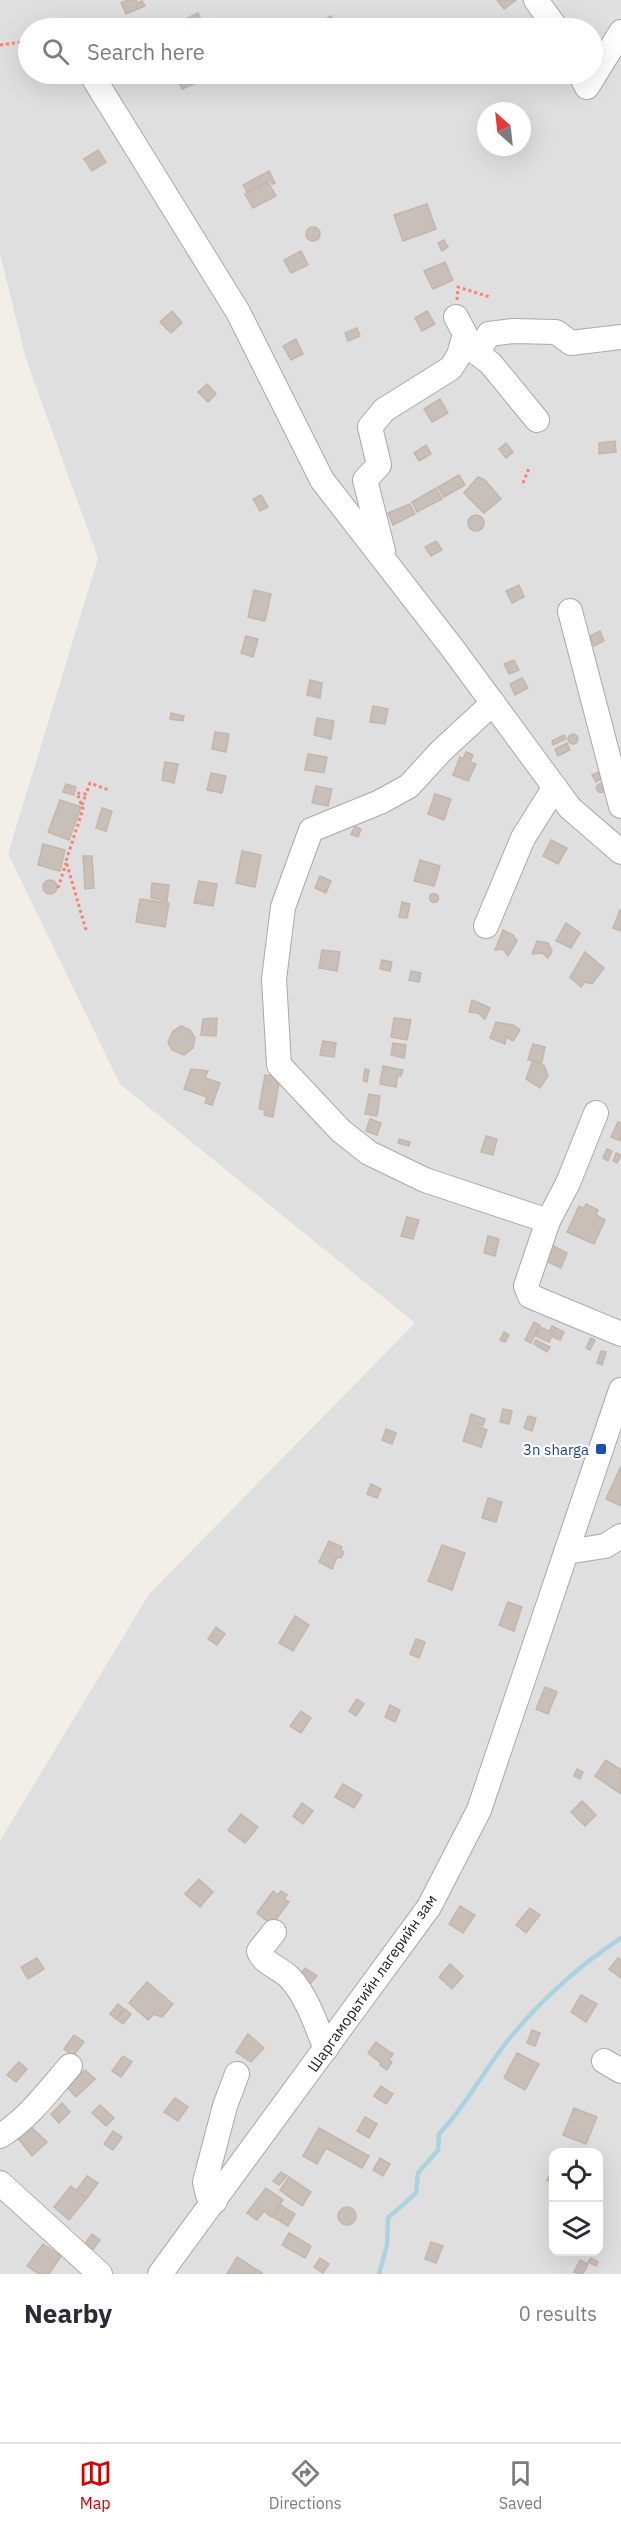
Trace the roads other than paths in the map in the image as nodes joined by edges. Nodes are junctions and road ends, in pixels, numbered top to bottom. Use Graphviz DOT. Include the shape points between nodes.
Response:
graph roads {
  1 [pos="536,0"];
  2 [pos="549,18"];
  3 [pos="621,32"];
  4 [pos="603,61"];
  5 [pos="97,84"];
  6 [pos="456,317"];
  7 [pos="621,337"];
  8 [pos="470,347"];
  9 [pos="537,420"];
  10 [pos="386,562"];
  11 [pos="570,611"];
  12 [pos="493,703"];
  13 [pos="555,787"];
  14 [pos="621,806"];
  15 [pos="621,852"];
  16 [pos="486,926"];
  17 [pos="596,1113"];
  18 [pos="548,1221"];
  19 [pos="621,1334"];
  20 [pos="621,1390"];
  21 [pos="621,1536"];
  22 [pos="566,1552"];
  23 [pos="274,1932"];
  24 [pos="326,2049"];
  25 [pos="70,2066"];
  26 [pos="237,2074"];
  27 [pos="0,2136"];
  28 [pos="0,2183"];
  29 [pos="215,2201"];
  30 [pos="100,2274"];
  31 [pos="160,2274"];
  1 -- 2 [label="street"];
  3 -- 4 [label="street"];
  5 -- 10 [label="street" via="238,312 322,480"];
  6 -- 8 [label="street"];
  7 -- 8 [label="street" via="571,343 556,332 513,331 489,334"];
  8 -- 9 [label="street" via="491,364"];
  8 -- 10 [label="street" via="451,368 384,410 370,427 379,465 365,480"];
  10 -- 12 [label="street"];
  11 -- 14 [label="street"];
  12 -- 13 [label="street"];
  12 -- 18 [label="street" via="409,786 311,830 283,907 274,979 279,1065 341,1131 369,1153 425,1180"];
  13 -- 15 [label="street" via="570,808"];
  13 -- 16 [label="street" via="523,838"];
  17 -- 18 [label="street"];
  18 -- 19 [label="street" via="526,1286 530,1296"];
  20 -- 22 [label="street, Шаргаморьтийн лагерийн зам"];
  21 -- 22 [label="street" via="605,1546"];
  22 -- 24 [label="street, Шаргаморьтийн лагерийн зам" via="479,1810 429,1907"];
  23 -- 24 [label="street" via="259,1951 261,1957 289,1977 305,2000"];
  24 -- 29 [label="street, Шаргаморьтийн лагерийн зам"];
  25 -- 27 [label="street" via="12,2129"];
  26 -- 29 [label="street" via="205,2182"];
  28 -- 30 [label="street"];
  29 -- 31 [label="street, Шаргаморьтийн лагерийн зам"];
}
